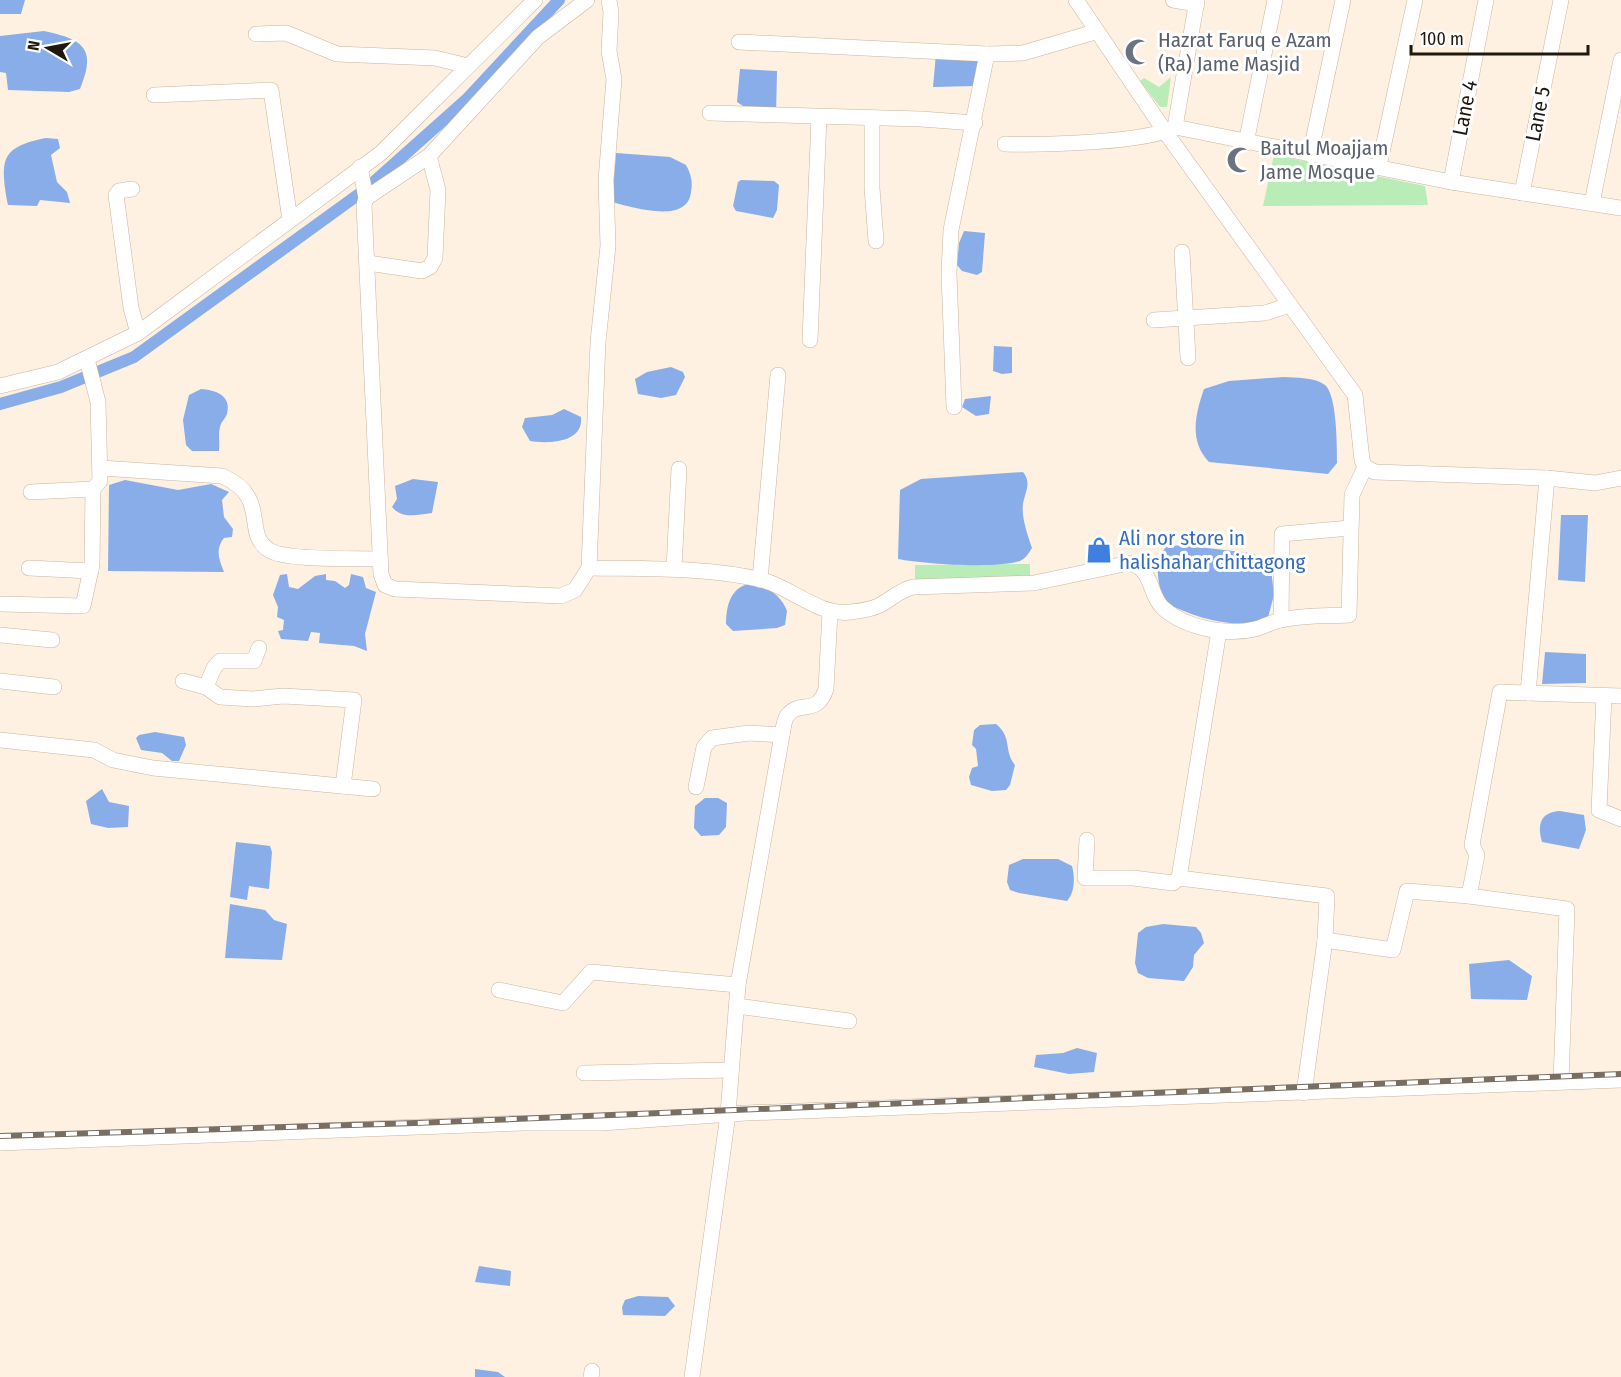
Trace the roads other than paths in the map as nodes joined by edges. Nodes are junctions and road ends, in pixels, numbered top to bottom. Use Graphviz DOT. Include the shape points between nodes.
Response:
graph roads {
  1 [pos="535,0"];
  2 [pos="587,0"];
  3 [pos="609,0"];
  4 [pos="1076,0"];
  5 [pos="1173,0"];
  6 [pos="1275,0"];
  7 [pos="1343,0"];
  8 [pos="1415,0"];
  9 [pos="1486,0"];
  10 [pos="1561,0"];
  11 [pos="1197,2"];
  12 [pos="1095,32"];
  13 [pos="256,34"];
  14 [pos="739,42"];
  15 [pos="987,54"];
  16 [pos="1621,60"];
  17 [pos="468,66"];
  18 [pos="154,95"];
  19 [pos="710,113"];
  20 [pos="819,117"];
  21 [pos="872,118"];
  22 [pos="975,123"];
  23 [pos="1171,130"];
  24 [pos="1246,143"];
  25 [pos="1005,144"];
  26 [pos="1310,155"];
  27 [pos="429,156"];
  28 [pos="1379,166"];
  29 [pos="360,169"];
  30 [pos="1451,182"];
  31 [pos="132,189"];
  32 [pos="1522,194"];
  33 [pos="365,195"];
  34 [pos="1592,203"];
  35 [pos="1621,208"];
  36 [pos="290,220"];
  37 [pos="876,241"];
  38 [pos="1182,252"];
  39 [pos="368,263"];
  40 [pos="1290,305"];
  41 [pos="1188,318"];
  42 [pos="1155,320"];
  43 [pos="138,333"];
  44 [pos="810,340"];
  45 [pos="87,358"];
  46 [pos="1188,358"];
  47 [pos="777,375"];
  48 [pos="0,386"];
  49 [pos="954,407"];
  50 [pos="1365,467"];
  51 [pos="101,468"];
  52 [pos="679,469"];
  53 [pos="1547,478"];
  54 [pos="1621,478"];
  55 [pos="93,489"];
  56 [pos="31,492"];
  57 [pos="1350,528"];
  58 [pos="380,559"];
  59 [pos="29,568"];
  60 [pos="589,568"];
  61 [pos="674,569"];
  62 [pos="91,571"];
  63 [pos="760,580"];
  64 [pos="0,603"];
  65 [pos="830,612"];
  66 [pos="1281,620"];
  67 [pos="1219,631"];
  68 [pos="0,635"];
  69 [pos="52,640"];
  70 [pos="259,648"];
  71 [pos="0,681"];
  72 [pos="183,681"];
  73 [pos="54,687"];
  74 [pos="206,687"];
  75 [pos="1528,693"];
  76 [pos="1605,696"];
  77 [pos="1621,696"];
  78 [pos="782,735"];
  79 [pos="0,740"];
  80 [pos="343,786"];
  81 [pos="696,787"];
  82 [pos="373,789"];
  83 [pos="1621,819"];
  84 [pos="1087,840"];
  85 [pos="1179,878"];
  86 [pos="1469,896"];
  87 [pos="1325,940"];
  88 [pos="738,985"];
  89 [pos="499,990"];
  90 [pos="737,1006"];
  91 [pos="849,1020"];
  92 [pos="731,1070"];
  93 [pos="584,1073"];
  94 [pos="1621,1080"];
  95 [pos="1562,1082"];
  96 [pos="1304,1093"];
  97 [pos="728,1114"];
  98 [pos="0,1143"];
  99 [pos="692,1377"];
  1 -- 17 [label="street"];
  2 -- 27 [label="street" via="538,37"];
  3 -- 60 [label="street" via="609,51 615,80 606,180 608,246 598,342"];
  4 -- 12 [label="street"];
  5 -- 11 [label="street"];
  6 -- 24 [label="street"];
  7 -- 26 [label="street"];
  8 -- 28 [label="street"];
  9 -- 30 [label="street, Lane 4"];
  10 -- 32 [label="street, Lane 5"];
  11 -- 23 [label="street"];
  12 -- 15 [label="street" via="1023,54"];
  12 -- 23 [label="street"];
  13 -- 17 [label="street" via="285,33 337,54 435,58"];
  14 -- 15 [label="street"];
  15 -- 22 [label="street"];
  16 -- 34 [label="street"];
  17 -- 29 [label="street"];
  18 -- 36 [label="street" via="271,90"];
  19 -- 20 [label="street"];
  20 -- 21 [label="street"];
  20 -- 44 [label="street"];
  21 -- 22 [label="street"];
  21 -- 37 [label="street"];
  22 -- 49 [label="street" via="951,230"];
  23 -- 24 [label="street"];
  23 -- 25 [label="street" via="1082,142"];
  23 -- 40 [label="street"];
  24 -- 26 [label="street"];
  26 -- 28 [label="street"];
  27 -- 33 [label="street"];
  27 -- 39 [label="street" via="438,190 435,258 430,267 422,271"];
  28 -- 30 [label="street"];
  29 -- 33 [label="street"];
  29 -- 36 [label="street"];
  30 -- 32 [label="street"];
  31 -- 43 [label="street" via="116,195"];
  32 -- 34 [label="street"];
  33 -- 39 [label="street"];
  34 -- 35 [label="street"];
  36 -- 43 [label="street"];
  38 -- 41 [label="street"];
  39 -- 58 [label="street"];
  40 -- 41 [label="street" via="1265,313"];
  40 -- 50 [label="street" via="1355,395"];
  41 -- 42 [label="street"];
  41 -- 46 [label="street"];
  43 -- 45 [label="street"];
  45 -- 48 [label="street" via="42,378"];
  45 -- 51 [label="street" via="95,392"];
  47 -- 63 [label="street"];
  50 -- 53 [label="street" via="1376,472"];
  50 -- 57 [label="street" via="1352,495"];
  51 -- 55 [label="street" via="100,481"];
  51 -- 58 [label="street" via="222,476 239,483 250,497 259,540 269,551 286,556"];
  52 -- 61 [label="street"];
  53 -- 54 [label="street" via="1594,483"];
  53 -- 75 [label="street"];
  55 -- 56 [label="street"];
  55 -- 62 [label="street"];
  57 -- 66 [label="street" via="1282,534"];
  57 -- 66 [label="street" via="1349,615"];
  58 -- 60 [label="street" via="386,585 395,589 561,596 574,590"];
  59 -- 62 [label="street"];
  60 -- 61 [label="street"];
  61 -- 63 [label="street"];
  62 -- 64 [label="street" via="83,606"];
  63 -- 65 [label="street" via="781,586"];
  65 -- 67 [label="street" via="881,605 902,589 914,587 1034,583 1129,563 1139,566 1149,577 1162,607 1185,621"];
  65 -- 78 [label="street" via="822,701 787,716"];
  66 -- 67 [label="street" via="1252,630"];
  67 -- 85 [label="street"];
  68 -- 69 [label="street"];
  70 -- 74 [label="street" via="254,661 220,661"];
  71 -- 73 [label="street"];
  72 -- 74 [label="street"];
  74 -- 80 [label="street" via="220,697 354,700"];
  75 -- 76 [label="street"];
  75 -- 86 [label="street" via="1500,692 1472,845 1477,855"];
  76 -- 77 [label="street"];
  76 -- 83 [label="street" via="1599,810"];
  78 -- 81 [label="street" via="749,733 712,738 704,747"];
  78 -- 88 [label="street"];
  79 -- 80 [label="street" via="94,750 113,760 153,768"];
  80 -- 82 [label="street"];
  84 -- 85 [label="street" via="1084,878 1173,883"];
  85 -- 87 [label="street" via="1326,896"];
  86 -- 87 [label="street" via="1407,891 1393,951"];
  86 -- 95 [label="street" via="1567,909"];
  87 -- 96 [label="street"];
  88 -- 89 [label="street" via="591,972 563,1004"];
  88 -- 90 [label="street"];
  90 -- 91 [label="street"];
  90 -- 92 [label="street"];
  92 -- 93 [label="street"];
  92 -- 97 [label="street"];
  94 -- 95 [label="street"];
  95 -- 96 [label="street"];
  96 -- 97 [label="street"];
  97 -- 98 [label="street" via="601,1123"];
  97 -- 99 [label="street"];
}
